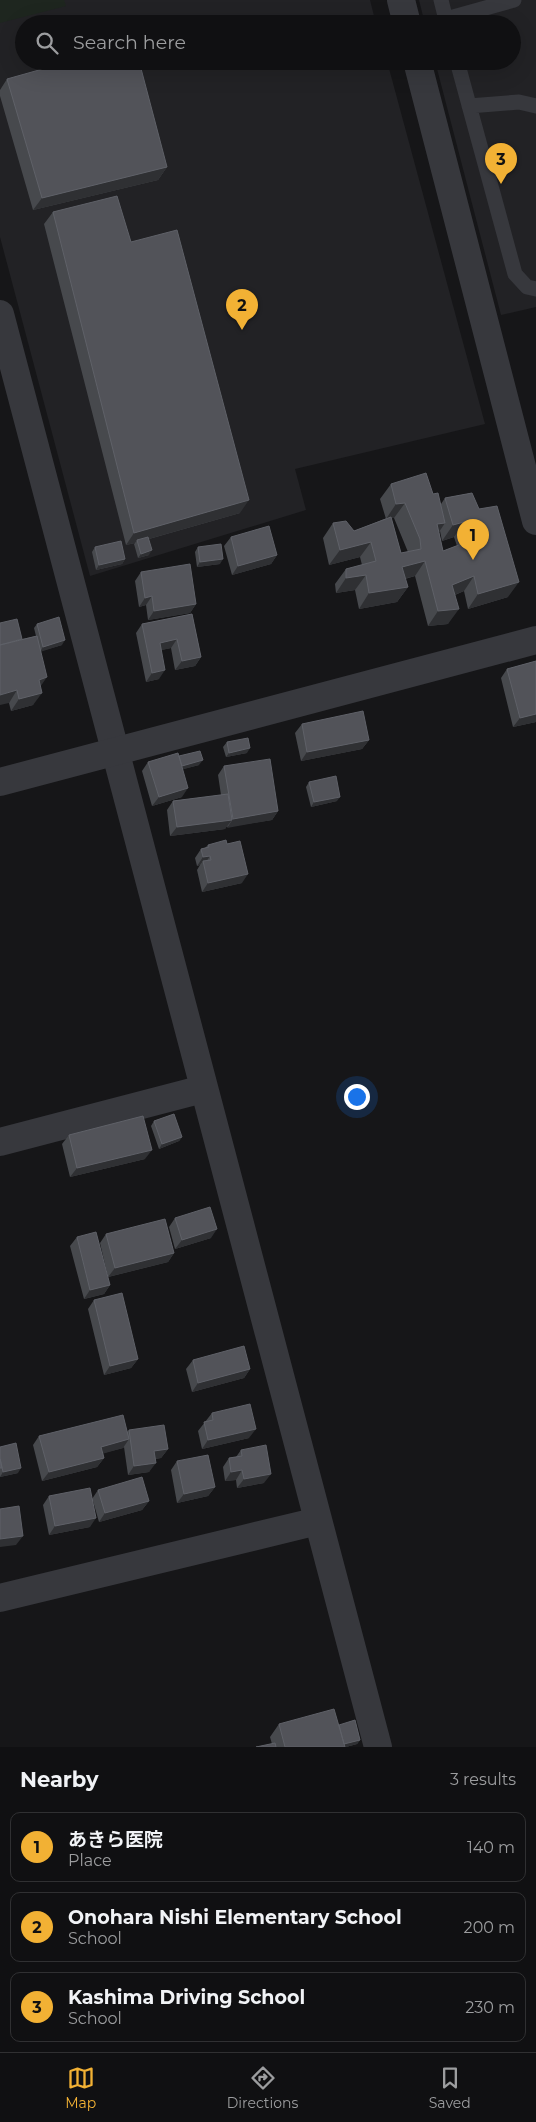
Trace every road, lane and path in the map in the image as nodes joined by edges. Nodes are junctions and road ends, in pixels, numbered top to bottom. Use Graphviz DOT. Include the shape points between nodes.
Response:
graph roads {
  1 [pos="401,0"];
  2 [pos="441,0"];
  3 [pos="514,0"];
  4 [pos="405,15"];
  5 [pos="445,15"];
  6 [pos="468,15"];
  7 [pos="419,70"];
  8 [pos="459,70"];
  9 [pos="469,106"];
  10 [pos="536,106"];
  11 [pos="536,289"];
  12 [pos="0,314"];
  13 [pos="536,521"];
  14 [pos="536,640"];
  15 [pos="114,751"];
  16 [pos="0,782"];
  17 [pos="204,1089"];
  18 [pos="0,1142"];
  19 [pos="318,1521"];
  20 [pos="0,1598"];
  21 [pos="378,1747"];
  1 -- 4 [label="street"];
  2 -- 5 [label="lane"];
  3 -- 6 [label="lane"];
  7 -- 13 [label="street"];
  8 -- 9 [label="lane"];
  9 -- 10 [label="lane" via="519,102"];
  9 -- 11 [label="lane" via="515,274 527,287"];
  12 -- 15 [label="street"];
  14 -- 15 [label="street"];
  15 -- 16 [label="street"];
  15 -- 17 [label="street"];
  17 -- 18 [label="street"];
  17 -- 19 [label="street"];
  19 -- 20 [label="street"];
  19 -- 21 [label="street"];
}
